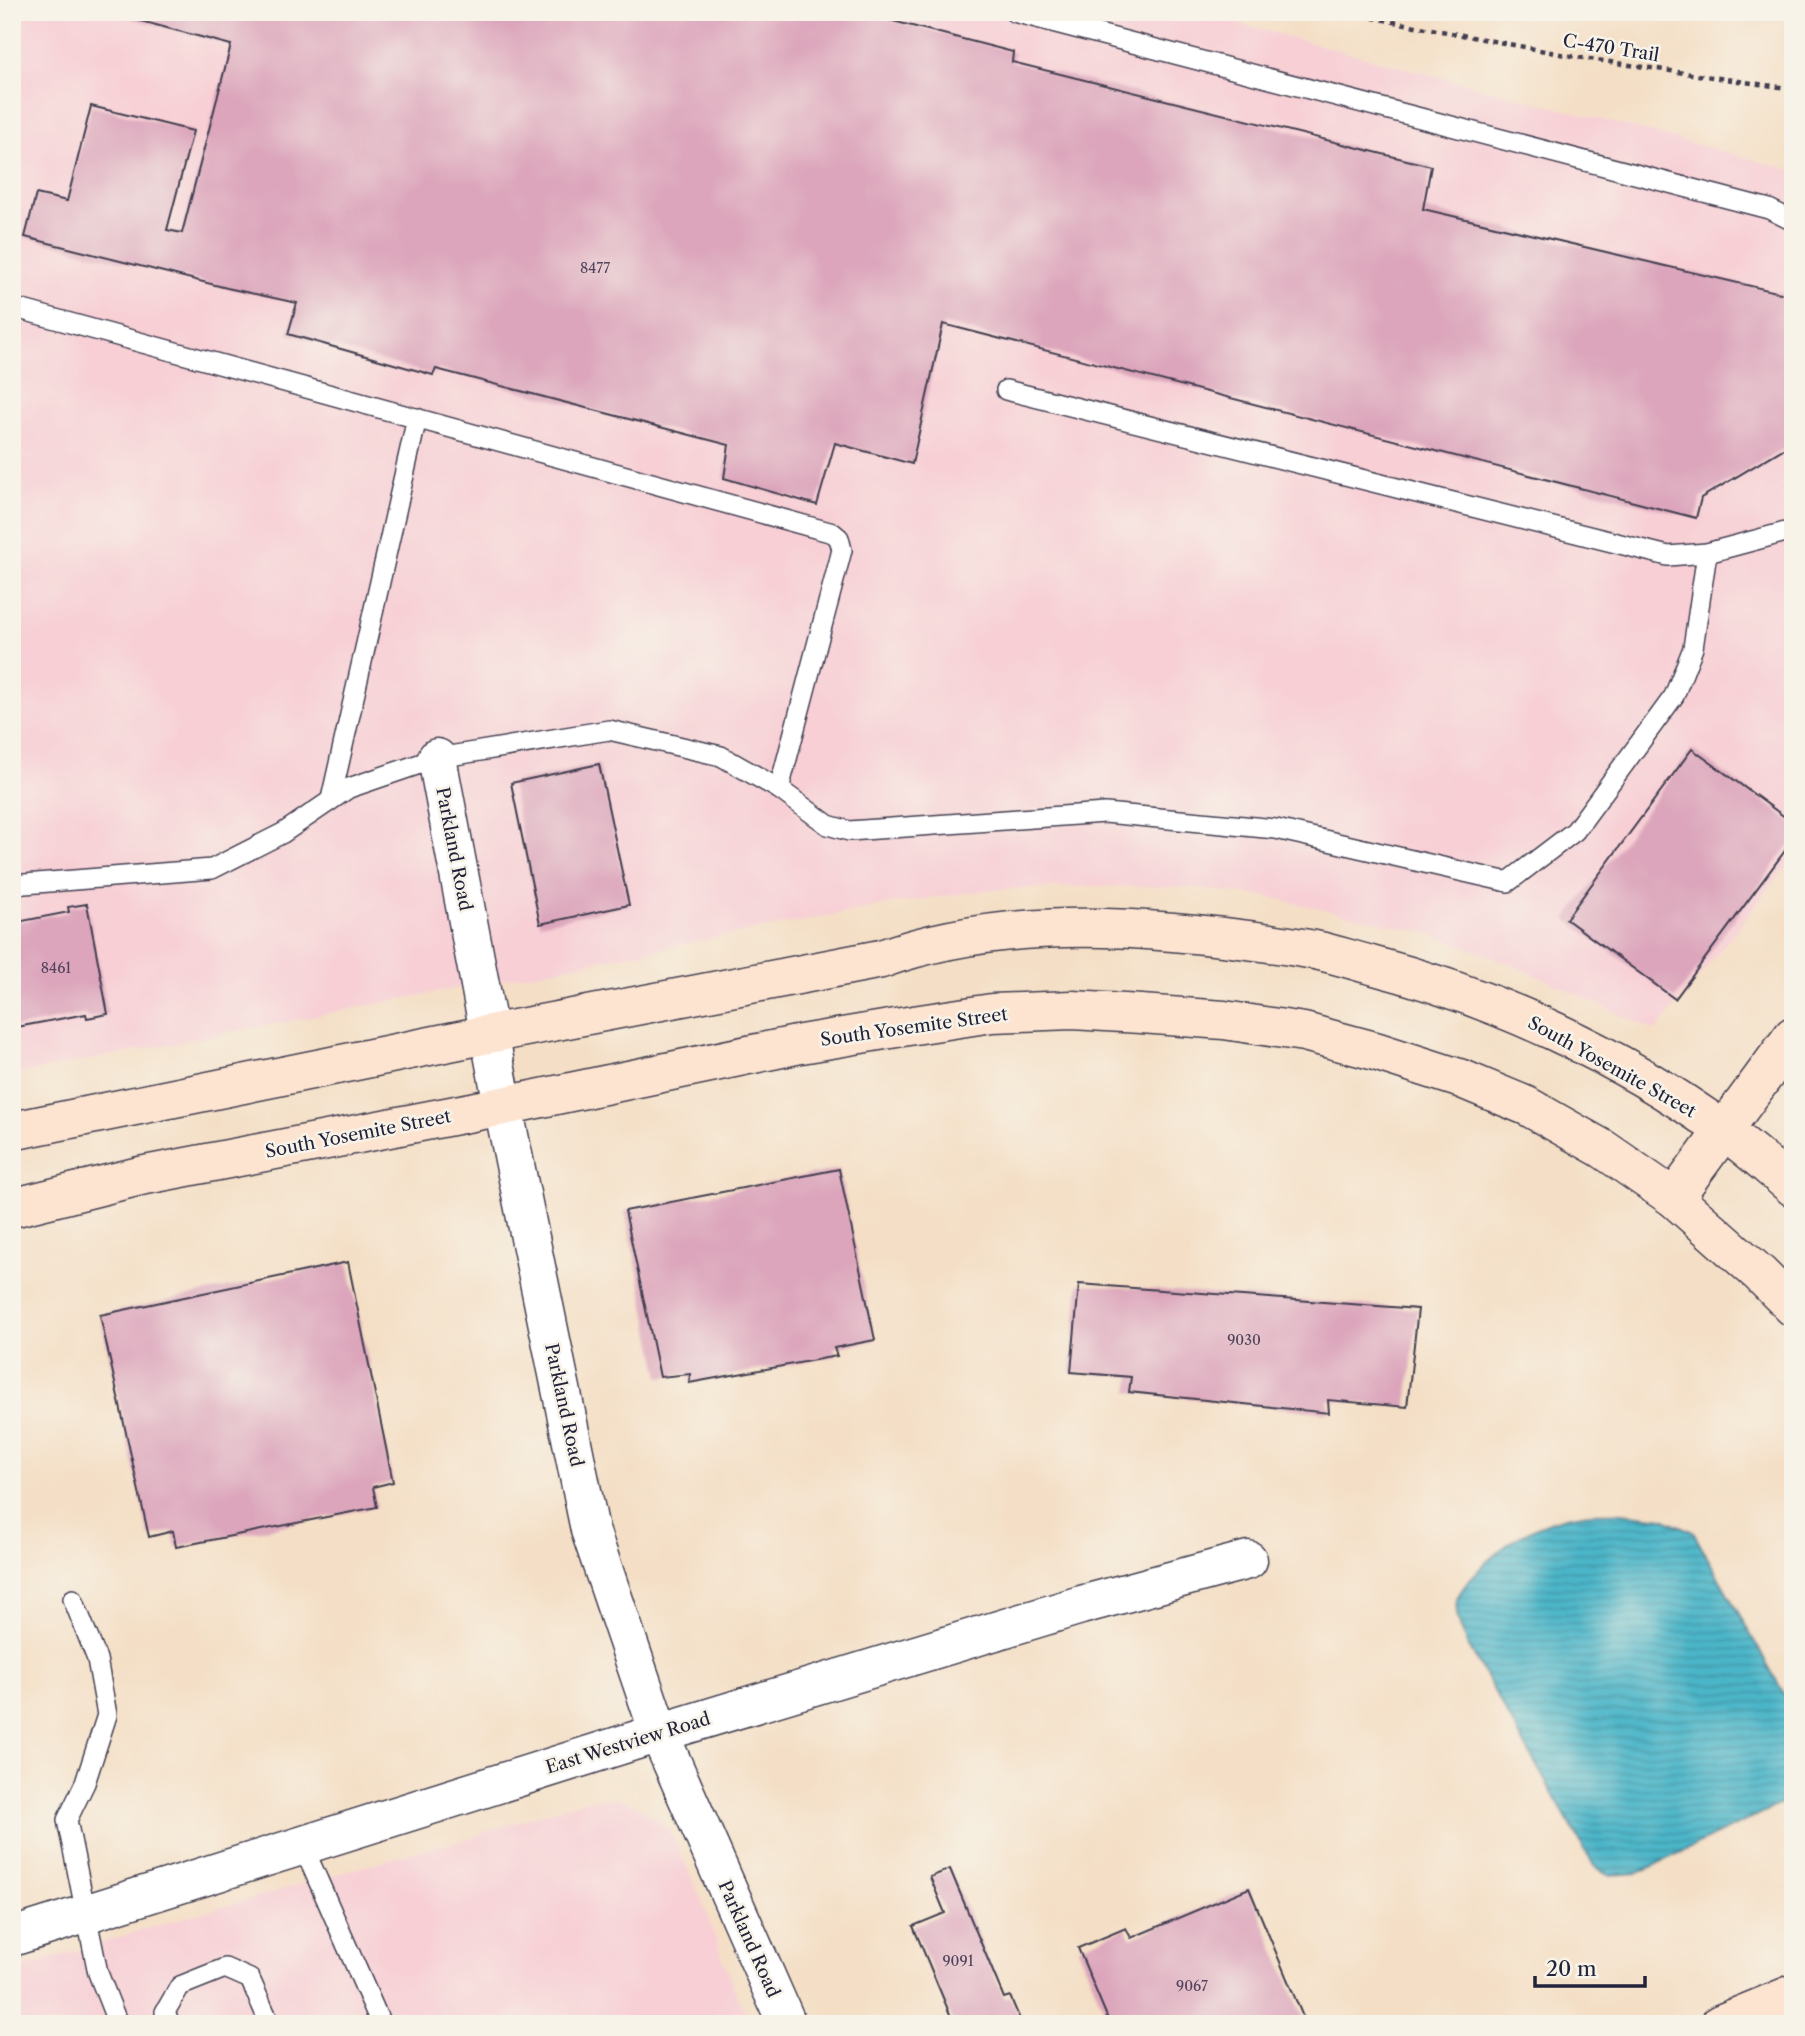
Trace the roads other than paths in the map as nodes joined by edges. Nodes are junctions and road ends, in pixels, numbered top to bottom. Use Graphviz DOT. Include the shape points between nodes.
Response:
graph roads {
  1 [pos="1014,12"];
  2 [pos="1793,221"];
  3 [pos="12,307"];
  4 [pos="1006,390"];
  5 [pos="417,418"];
  6 [pos="1793,530"];
  7 [pos="1707,553"];
  8 [pos="437,758"];
  9 [pos="779,789"];
  10 [pos="331,799"];
  11 [pos="12,885"];
  12 [pos="489,1034"];
  13 [pos="1793,1036"];
  14 [pos="503,1106"];
  15 [pos="1724,1130"];
  16 [pos="12,1131"];
  17 [pos="1793,1187"];
  18 [pos="1674,1198"];
  19 [pos="12,1208"];
  20 [pos="1793,1307"];
  21 [pos="1248,1560"];
  22 [pos="73,1599"];
  23 [pos="659,1733"];
  24 [pos="303,1846"];
  25 [pos="87,1915"];
  26 [pos="12,1937"];
  27 [pos="1793,1994"];
  28 [pos="376,2022"];
  29 [pos="118,2024"];
  30 [pos="170,2024"];
  31 [pos="270,2024"];
  32 [pos="787,2024"];
  33 [pos="1720,2024"];
  1 -- 2 [label="lane" via="1769,209"];
  3 -- 5 [label="lane"];
  4 -- 7 [label="lane" via="1657,554"];
  5 -- 9 [label="lane" via="839,538 842,550"];
  5 -- 10 [label="lane"];
  6 -- 7 [label="lane"];
  7 -- 9 [label="lane" via="1693,648 1674,696 1575,831 1508,881 1276,829 1105,813 849,831 828,825"];
  8 -- 9 [label="lane" via="609,730 721,756"];
  8 -- 10 [label="lane" via="349,788"];
  8 -- 12 [label="street, Parkland Road"];
  10 -- 11 [label="lane" via="283,833 212,869"];
  12 -- 14 [label="street, Parkland Road"];
  12 -- 15 [label="main road, South Yosemite Street" via="881,959 992,933 1139,929 1317,951 1494,1003 1569,1038"];
  12 -- 16 [label="main road, South Yosemite Street"];
  13 -- 15 [label="main road"];
  14 -- 18 [label="main road, South Yosemite Street" via="801,1045 992,1013 1072,1010 1224,1020 1304,1032 1462,1079 1527,1106 1603,1149"];
  14 -- 19 [label="main road, South Yosemite Street" via="140,1176"];
  14 -- 23 [label="street, Parkland Road" via="590,1530"];
  15 -- 17 [label="main road, South Yosemite Street"];
  15 -- 18 [label="main road"];
  18 -- 20 [label="main road, South Yosemite Street"];
  21 -- 23 [label="street, East Westview Road" via="1081,1605"];
  22 -- 25 [label="lane" via="97,1659 107,1715 85,1783 67,1820"];
  23 -- 24 [label="street, East Westview Road"];
  23 -- 32 [label="street, Parkland Road"];
  24 -- 25 [label="street, East Westview Road"];
  24 -- 28 [label="lane"];
  25 -- 26 [label="street, East Westview Road"];
  25 -- 29 [label="lane" via="98,1973"];
  27 -- 33 [label="main road"];
  30 -- 31 [label="lane" via="165,2012 180,1986 225,1968 250,1979"];
}
